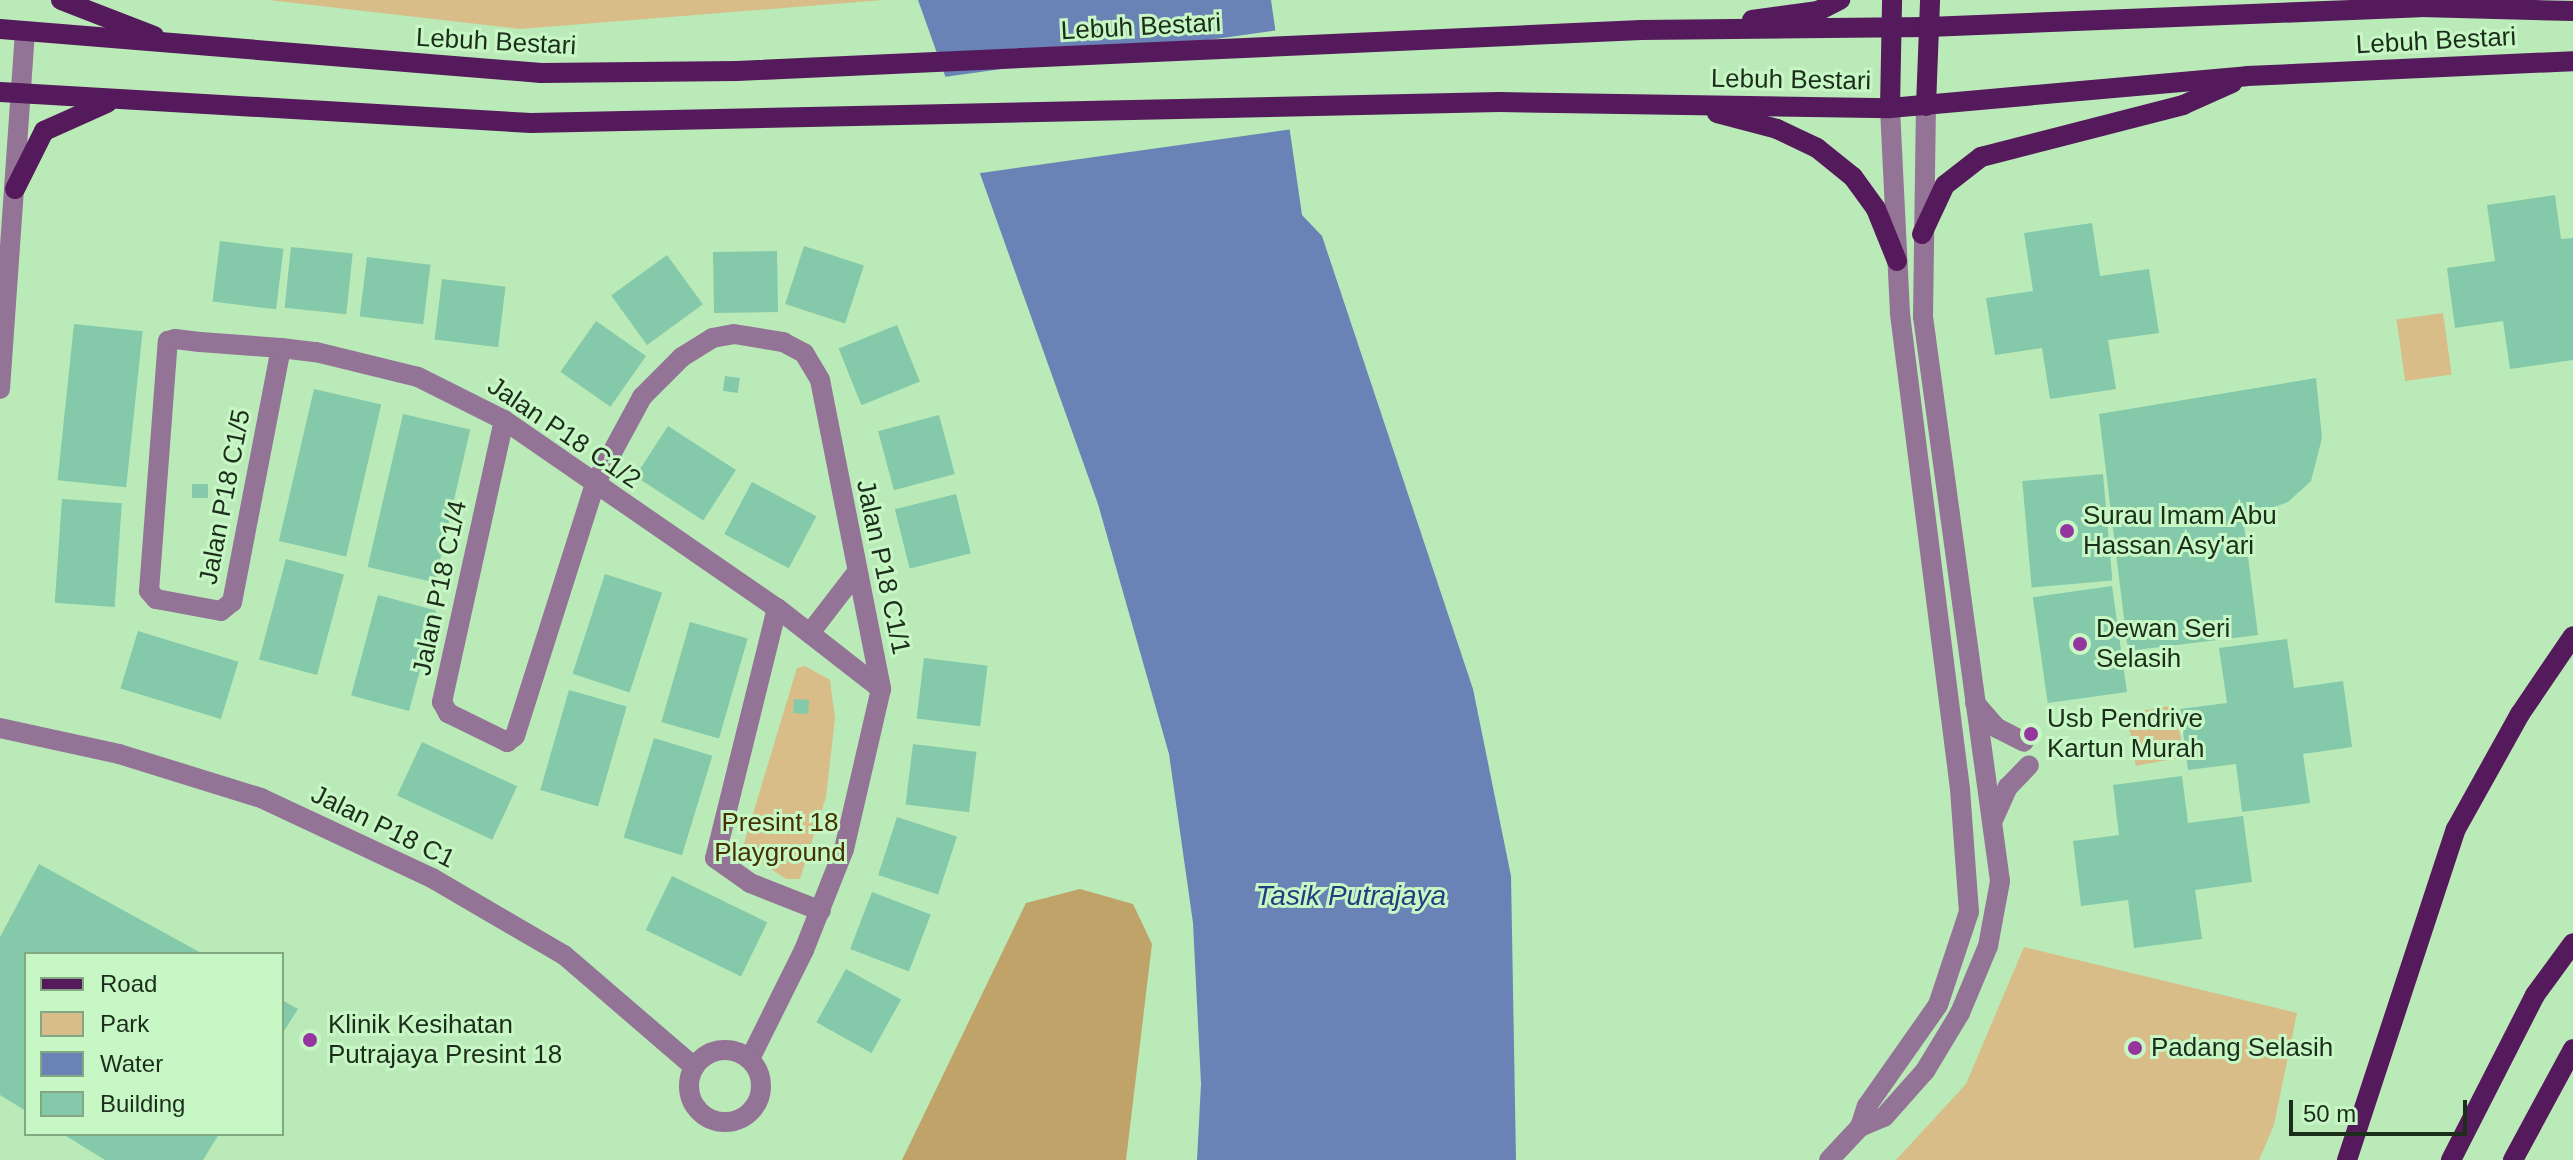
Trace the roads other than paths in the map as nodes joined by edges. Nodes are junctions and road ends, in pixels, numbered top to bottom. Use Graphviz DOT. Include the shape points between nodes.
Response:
graph roads {
  1 [pos="61,0"];
  2 [pos="1840,0"];
  3 [pos="1892,0"];
  4 [pos="1930,0"];
  5 [pos="2203,0"];
  6 [pos="2573,11"];
  7 [pos="2256,13"];
  8 [pos="1890,27"];
  9 [pos="1928,27"];
  10 [pos="0,29"];
  11 [pos="1641,30"];
  12 [pos="25,32"];
  13 [pos="188,48"];
  14 [pos="2573,61"];
  15 [pos="2247,76"];
  16 [pos="0,92"];
  17 [pos="21,93"];
  18 [pos="131,98"];
  19 [pos="1685,104"];
  20 [pos="1926,106"];
  21 [pos="1890,108"];
  22 [pos="15,189"];
  23 [pos="1922,234"];
  24 [pos="1897,261"];
  25 [pos="168,341"];
  26 [pos="281,348"];
  27 [pos="0,389"];
  28 [pos="504,420"];
  29 [pos="595,484"];
  30 [pos="857,572"];
  31 [pos="777,608"];
  32 [pos="810,633"];
  33 [pos="2573,636"];
  34 [pos="881,689"];
  35 [pos="1975,703"];
  36 [pos="1,729"];
  37 [pos="2024,742"];
  38 [pos="1953,745"];
  39 [pos="1980,761"];
  40 [pos="2029,765"];
  41 [pos="1960,789"];
  42 [pos="1994,820"];
  43 [pos="821,911"];
  44 [pos="2573,943"];
  45 [pos="2573,1049"];
  46 [pos="750,1059"];
  47 [pos="694,1067"];
  48 [pos="1860,1127"];
  49 [pos="1829,1160"];
  50 [pos="2347,1160"];
  51 [pos="2451,1160"];
  52 [pos="2513,1160"];
  1 -- 13 [label="main road"];
  2 -- 11 [label="main road" via="1818,11"];
  3 -- 8 [label="main road"];
  4 -- 9 [label="main road"];
  5 -- 7 [label="main road"];
  6 -- 7 [label="main road, Lebuh Bestari" via="2420,7"];
  7 -- 9 [label="main road, Lebuh Bestari"];
  8 -- 9 [label="main road, Lebuh Bestari"];
  8 -- 11 [label="main road, Lebuh Bestari"];
  8 -- 21 [label="main road"];
  9 -- 20 [label="main road"];
  10 -- 12 [label="main road, Lebuh Bestari"];
  11 -- 13 [label="main road, Lebuh Bestari" via="737,71 541,73"];
  12 -- 13 [label="main road, Lebuh Bestari"];
  12 -- 17 [label="street"];
  14 -- 15 [label="main road, Lebuh Bestari"];
  15 -- 20 [label="main road, Lebuh Bestari"];
  15 -- 23 [label="main road" via="2183,105 1981,157 1945,185"];
  16 -- 17 [label="main road, Lebuh Bestari"];
  17 -- 18 [label="main road, Lebuh Bestari"];
  17 -- 22 [label="street"];
  18 -- 19 [label="main road, Lebuh Bestari" via="531,123 1451,103"];
  18 -- 22 [label="main road" via="93,106 44,131"];
  19 -- 21 [label="main road, Lebuh Bestari"];
  19 -- 24 [label="main road" via="1777,129 1817,148 1853,177 1876,209"];
  20 -- 21 [label="main road, Lebuh Bestari"];
  20 -- 23 [label="street"];
  21 -- 24 [label="street"];
  22 -- 27 [label="street"];
  23 -- 35 [label="street" via="1930,377"];
  24 -- 38 [label="street"];
  25 -- 26 [label="street, Jalan P18 C1/2"];
  25 -- 26 [label="street, Jalan P18 C1/5" via="149,591 172,607 209,610 232,602"];
  26 -- 28 [label="street, Jalan P18 C1/2" via="418,377"];
  28 -- 29 [label="street, Jalan P18 C1/2"];
  28 -- 29 [label="street, Jalan P18 C1/4" via="442,702 448,713 479,732 507,742 515,736"];
  29 -- 30 [label="street, Jalan P18 C1/1" via="642,397 682,357 712,338 734,334 783,342 804,353 820,380"];
  29 -- 31 [label="street, Jalan P18 C1/2"];
  30 -- 32 [label="street"];
  30 -- 34 [label="street, Jalan P18 C1/1"];
  31 -- 32 [label="street, Jalan P18 C1/2"];
  31 -- 43 [label="street" via="715,858 750,883"];
  32 -- 34 [label="street, Jalan P18 C1/2"];
  33 -- 50 [label="main road" via="2520,714 2456,829"];
  34 -- 43 [label="street, Jalan P18 C1/1" via="844,849"];
  35 -- 37 [label="street" via="1997,728"];
  35 -- 39 [label="street"];
  36 -- 47 [label="street, Jalan P18 C1" via="119,754 261,798 432,878 564,955"];
  38 -- 39 [label="street"];
  38 -- 41 [label="street"];
  39 -- 41 [label="street"];
  39 -- 42 [label="street"];
  40 -- 42 [label="street" via="2008,787"];
  41 -- 48 [label="street" via="1968,885 1963,942 1938,1005 1867,1106"];
  42 -- 48 [label="street" via="2000,881 1977,978 1925,1071 1884,1117"];
  43 -- 46 [label="street, Jalan P18 C1/1"];
  44 -- 51 [label="main road" via="2535,995"];
  45 -- 52 [label="main road"];
  46 -- 47 [label="street" via="714,1051"];
  46 -- 47 [label="street" via="760,1077 760,1097 749,1114 728,1122 706,1117 691,1100"];
  48 -- 49 [label="street"];
}
